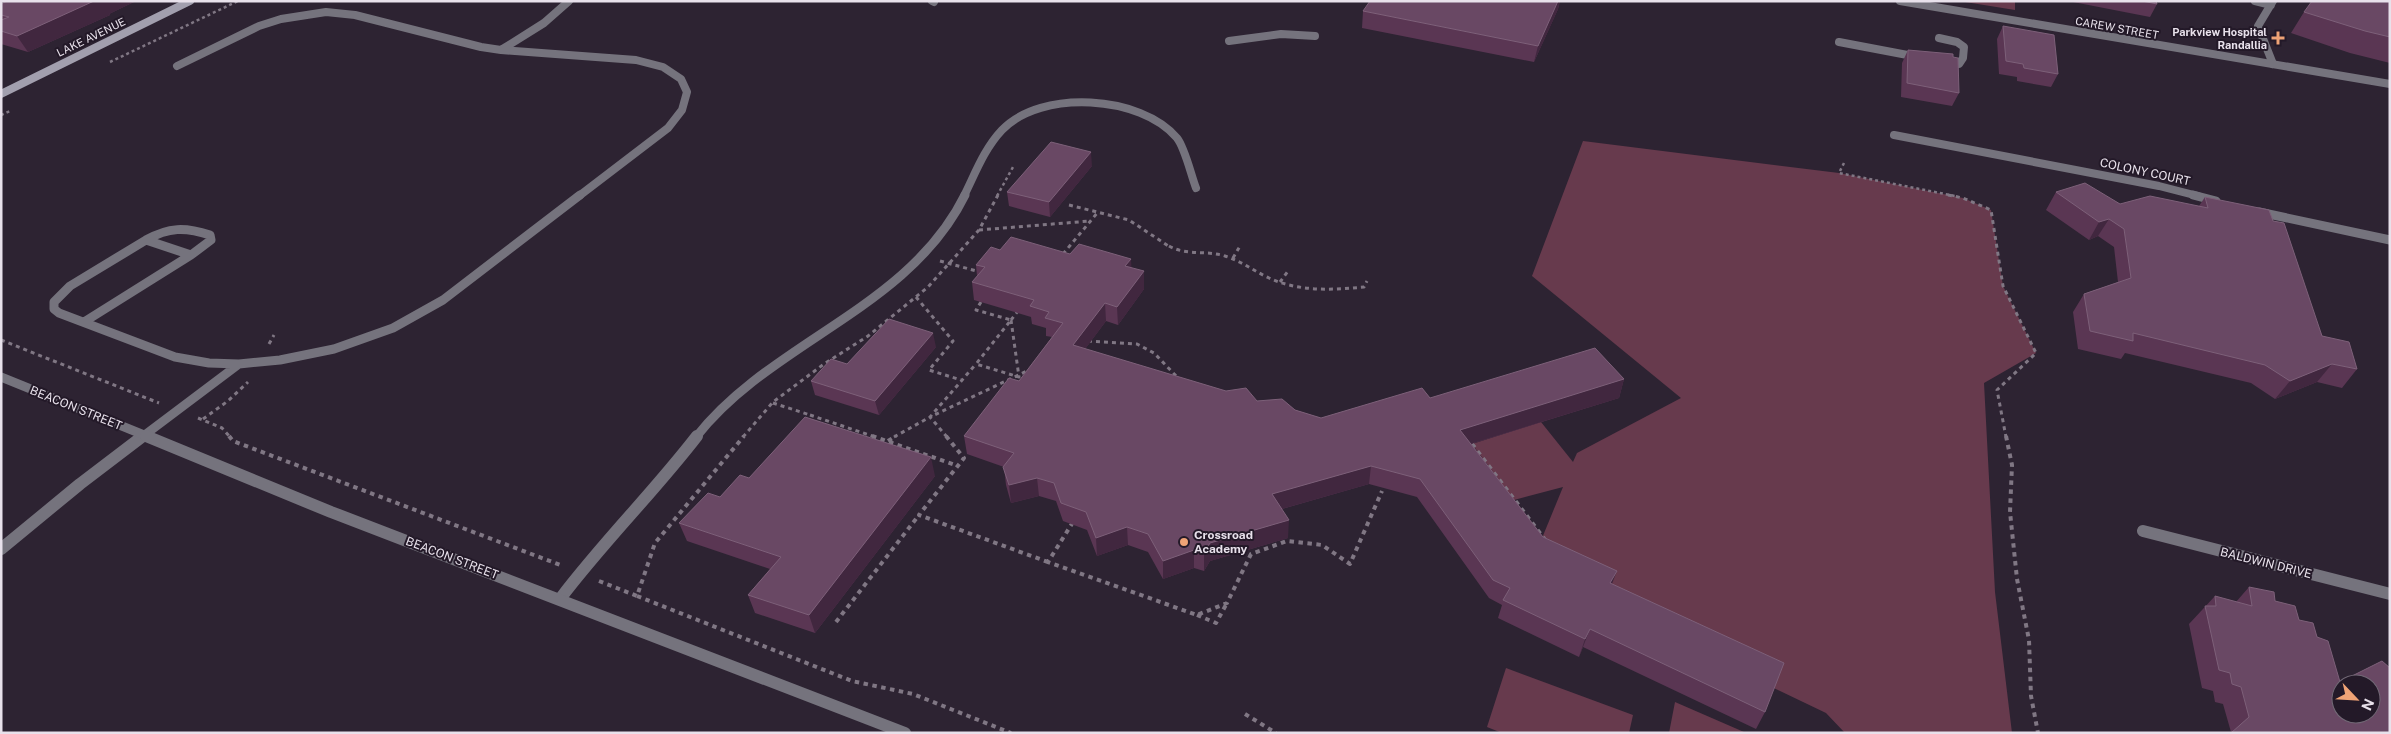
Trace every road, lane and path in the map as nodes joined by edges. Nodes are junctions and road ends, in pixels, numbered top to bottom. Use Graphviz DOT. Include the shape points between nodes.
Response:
graph roads {
  1 [pos="190,1"];
  2 [pos="238,1"];
  3 [pos="569,1"];
  4 [pos="1900,1"];
  5 [pos="2255,1"];
  6 [pos="2272,3"];
  7 [pos="1315,36"];
  8 [pos="1939,38"];
  9 [pos="1229,41"];
  10 [pos="1839,42"];
  11 [pos="501,50"];
  12 [pos="1928,58"];
  13 [pos="1938,60"];
  14 [pos="107,63"];
  15 [pos="2273,64"];
  16 [pos="177,66"];
  17 [pos="2390,84"];
  18 [pos="1,94"];
  19 [pos="10,110"];
  20 [pos="1,115"];
  21 [pos="1894,135"];
  22 [pos="1844,163"];
  23 [pos="1196,188"];
  24 [pos="2226,204"];
  25 [pos="1068,205"];
  26 [pos="2245,208"];
  27 [pos="1098,212"];
  28 [pos="1090,221"];
  29 [pos="979,230"];
  30 [pos="146,240"];
  31 [pos="2390,240"];
  32 [pos="1240,246"];
  33 [pos="191,255"];
  34 [pos="1233,258"];
  35 [pos="1058,261"];
  36 [pos="950,264"];
  37 [pos="1288,271"];
  38 [pos="986,273"];
  39 [pos="1367,281"];
  40 [pos="1280,282"];
  41 [pos="916,297"];
  42 [pos="982,302"];
  43 [pos="1022,306"];
  44 [pos="1011,320"];
  45 [pos="84,322"];
  46 [pos="1,340"];
  47 [pos="1086,341"];
  48 [pos="239,364"];
  49 [pos="976,364"];
  50 [pos="1035,366"];
  51 [pos="1019,377"];
  52 [pos="1,378"];
  53 [pos="961,380"];
  54 [pos="1183,383"];
  55 [pos="789,389"];
  56 [pos="773,402"];
  57 [pos="180,411"];
  58 [pos="810,416"];
  59 [pos="930,417"];
  60 [pos="804,422"];
  61 [pos="143,436"];
  62 [pos="888,441"];
  63 [pos="1472,444"];
  64 [pos="958,466"];
  65 [pos="1382,491"];
  66 [pos="920,515"];
  67 [pos="1075,520"];
  68 [pos="2143,531"];
  69 [pos="1548,544"];
  70 [pos="1,549"];
  71 [pos="1048,562"];
  72 [pos="580,573"];
  73 [pos="2390,594"];
  74 [pos="637,596"];
  75 [pos="560,600"];
  76 [pos="1227,603"];
  77 [pos="1197,615"];
  78 [pos="836,622"];
  79 [pos="1246,714"];
  80 [pos="905,733"];
  81 [pos="1011,733"];
  82 [pos="1276,733"];
  83 [pos="2038,733"];
  1 -- 18 [label="main road, LAKE AVENUE"];
  2 -- 14 [label="path"];
  3 -- 11 [label="street"];
  4 -- 15 [label="street, CAREW STREET"];
  5 -- 6 [label="street"];
  6 -- 15 [label="street" via="2258,26"];
  7 -- 9 [label="street" via="1281,34"];
  8 -- 13 [label="street" via="1964,47 1959,64"];
  10 -- 12 [label="street"];
  11 -- 16 [label="street" via="481,48 355,15 326,12 259,26"];
  11 -- 48 [label="street" via="636,60 664,67 681,79 688,92 682,110 668,128 443,300 394,328 334,349"];
  15 -- 17 [label="street, CAREW STREET"];
  19 -- 20 [label="path"];
  21 -- 24 [label="street, COLONY COURT" via="2159,186"];
  22 -- 83 [label="path" via="1839,173 1963,198 1991,210 2003,286 2036,353 1997,390 2012,466 2010,512 2017,580 2029,640 2031,696"];
  23 -- 72 [label="street" via="1178,140 1141,112 1112,104 1085,102 1045,107 1023,116 1003,129 987,149 954,219 923,257 872,299 762,375 712,417 662,482"];
  25 -- 27 [label="path"];
  26 -- 31 [label="street"];
  27 -- 28 [label="path"];
  27 -- 34 [label="path" via="1129,220 1180,254 1215,253"];
  28 -- 29 [label="path"];
  28 -- 35 [label="path"];
  30 -- 33 [label="street"];
  30 -- 33 [label="street" via="172,227 210,235 211,240"];
  30 -- 45 [label="street" via="59,295 54,309"];
  32 -- 34 [label="path"];
  33 -- 45 [label="street"];
  34 -- 40 [label="path"];
  36 -- 38 [label="path"];
  37 -- 40 [label="path"];
  39 -- 40 [label="path" via="1364,287 1345,289"];
  41 -- 53 [label="path" via="953,341 929,370"];
  42 -- 44 [label="path" via="976,310"];
  43 -- 44 [label="path"];
  44 -- 49 [label="path"];
  44 -- 51 [label="path"];
  45 -- 48 [label="street" via="175,357"];
  46 -- 57 [label="path"];
  47 -- 54 [label="path" via="1137,344 1154,353"];
  48 -- 57 [label="street"];
  49 -- 51 [label="path"];
  49 -- 53 [label="path"];
  50 -- 51 [label="path"];
  51 -- 59 [label="path"];
  52 -- 61 [label="street, BEACON STREET"];
  53 -- 59 [label="path"];
  55 -- 56 [label="path"];
  56 -- 58 [label="path"];
  56 -- 74 [label="path" via="655,543"];
  57 -- 61 [label="street"];
  57 -- 72 [label="path" via="222,428 233,441"];
  58 -- 60 [label="path"];
  58 -- 62 [label="path"];
  59 -- 62 [label="path"];
  59 -- 64 [label="path" via="964,458"];
  61 -- 70 [label="street"];
  61 -- 75 [label="street, BEACON STREET"];
  62 -- 64 [label="path"];
  63 -- 69 [label="path"];
  64 -- 66 [label="path"];
  65 -- 76 [label="path" via="1350,564 1322,545 1287,541 1251,554"];
  66 -- 71 [label="path"];
  66 -- 78 [label="path"];
  67 -- 71 [label="path"];
  68 -- 73 [label="street, BALDWIN DRIVE"];
  71 -- 77 [label="path"];
  72 -- 74 [label="path"];
  72 -- 75 [label="street"];
  74 -- 81 [label="path" via="852,681 913,694"];
  75 -- 80 [label="street, BEACON STREET"];
  76 -- 77 [label="path"];
  76 -- 77 [label="path" via="1216,623"];
  79 -- 82 [label="path"];
}
